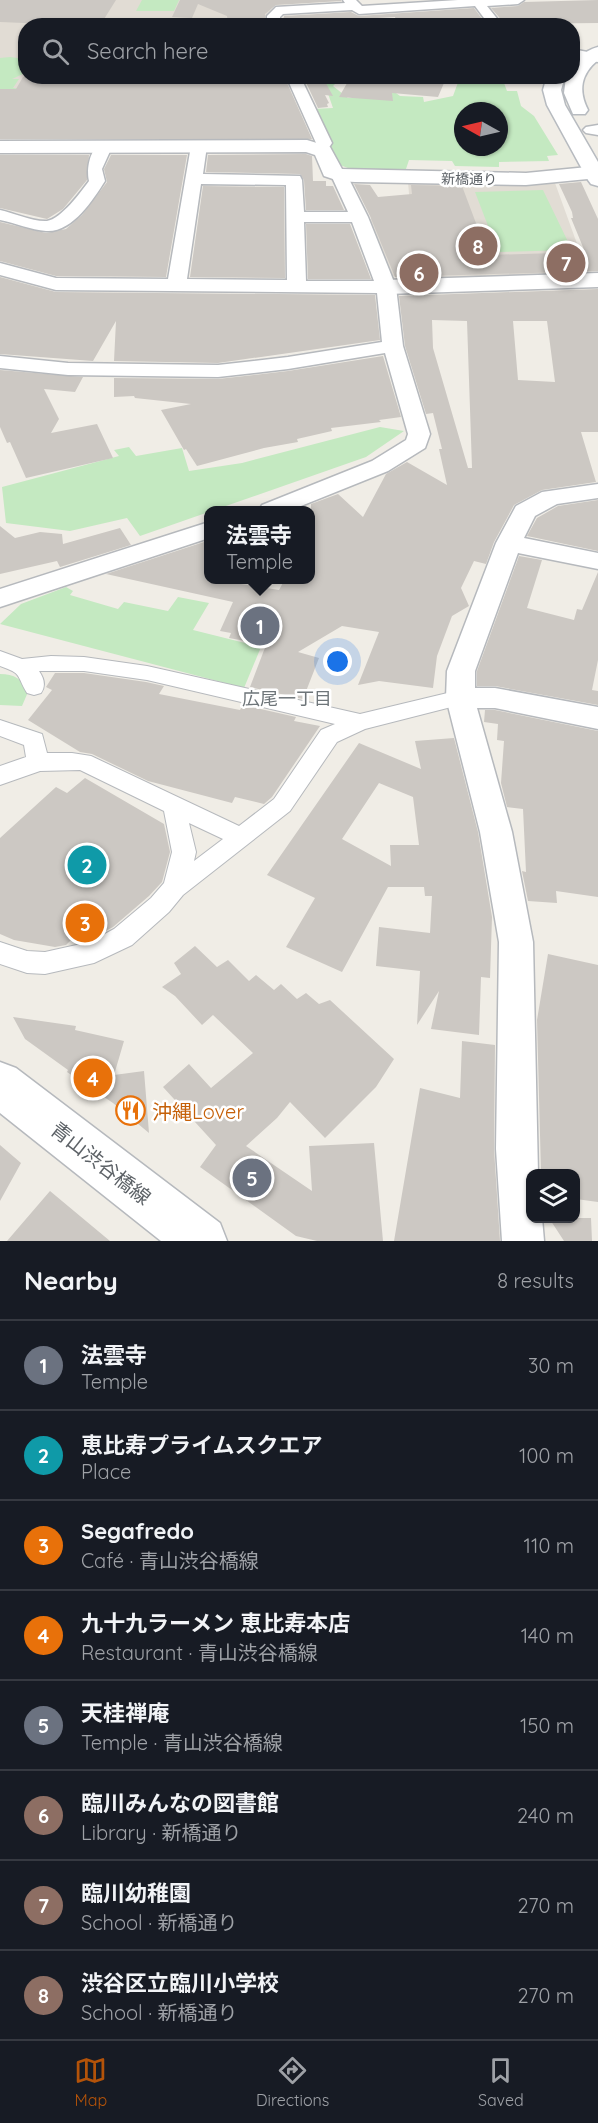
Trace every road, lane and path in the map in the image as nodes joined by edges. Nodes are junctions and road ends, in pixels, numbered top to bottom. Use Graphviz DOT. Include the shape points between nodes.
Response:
graph roads {
  1 [pos="518,0"];
  2 [pos="477,2"];
  3 [pos="351,3"];
  4 [pos="273,18"];
  5 [pos="490,18"];
  6 [pos="589,56"];
  7 [pos="580,73"];
  8 [pos="297,84"];
  9 [pos="554,84"];
  10 [pos="575,84"];
  11 [pos="596,135"];
  12 [pos="199,146"];
  13 [pos="0,147"];
  14 [pos="104,147"];
  15 [pos="320,149"];
  16 [pos="339,175"];
  17 [pos="597,175"];
  18 [pos="194,179"];
  19 [pos="0,214"];
  20 [pos="295,217"];
  21 [pos="359,217"];
  22 [pos="0,269"];
  23 [pos="598,280"];
  24 [pos="176,286"];
  25 [pos="297,286"];
  26 [pos="386,287"];
  27 [pos="393,346"];
  28 [pos="0,362"];
  29 [pos="598,491"];
  30 [pos="281,506"];
  31 [pos="204,532"];
  32 [pos="509,543"];
  33 [pos="598,561"];
  34 [pos="0,598"];
  35 [pos="0,658"];
  36 [pos="21,666"];
  37 [pos="33,688"];
  38 [pos="460,698"];
  39 [pos="598,718"];
  40 [pos="360,722"];
  41 [pos="7,725"];
  42 [pos="38,761"];
  43 [pos="0,776"];
  44 [pos="174,805"];
  45 [pos="242,838"];
  46 [pos="175,888"];
  47 [pos="0,953"];
  48 [pos="0,1084"];
  49 [pos="202,1241"];
  50 [pos="523,1241"];
  1 -- 2 [label="street"];
  2 -- 3 [label="street" via="359,10"];
  2 -- 5 [label="street"];
  3 -- 4 [label="street" via="280,10"];
  6 -- 7 [label="street"];
  8 -- 15 [label="street" via="324,143"];
  9 -- 17 [label="street" via="556,105"];
  10 -- 11 [label="street" via="574,101"];
  12 -- 14 [label="street"];
  12 -- 15 [label="street"];
  12 -- 18 [label="street"];
  13 -- 14 [label="street"];
  14 -- 19 [label="street" via="94,169 97,181 88,196 58,223 50,226"];
  15 -- 16 [label="street" via="331,171"];
  16 -- 17 [label="street, 新橋通り" via="498,179"];
  16 -- 21 [label="street"];
  18 -- 20 [label="street" via="294,180"];
  18 -- 24 [label="street"];
  20 -- 21 [label="street"];
  20 -- 25 [label="street"];
  21 -- 26 [label="street"];
  22 -- 24 [label="street" via="56,284"];
  23 -- 26 [label="street"];
  24 -- 25 [label="street"];
  25 -- 26 [label="street"];
  26 -- 27 [label="street"];
  27 -- 28 [label="street" via="218,371 68,369"];
  27 -- 30 [label="street" via="419,434 417,443 380,466"];
  29 -- 32 [label="street" via="550,497 525,511"];
  31 -- 34 [label="street"];
  32 -- 33 [label="street"];
  32 -- 38 [label="street" via="461,671"];
  35 -- 36 [label="street"];
  36 -- 37 [label="street" via="33,678"];
  36 -- 40 [label="street" via="84,664 147,673"];
  38 -- 39 [label="street" via="495,698"];
  38 -- 40 [label="street"];
  38 -- 50 [label="street" via="496,831 516,942 516,1149"];
  40 -- 45 [label="street" via="329,736 282,805"];
  41 -- 42 [label="street" via="34,740"];
  42 -- 43 [label="street"];
  42 -- 44 [label="street" via="83,762"];
  44 -- 45 [label="street"];
  44 -- 46 [label="street" via="184,852"];
  45 -- 46 [label="street"];
  46 -- 47 [label="street" via="123,937 94,952 45,963"];
  48 -- 49 [label="street, 青山渋谷橋線"];
}
